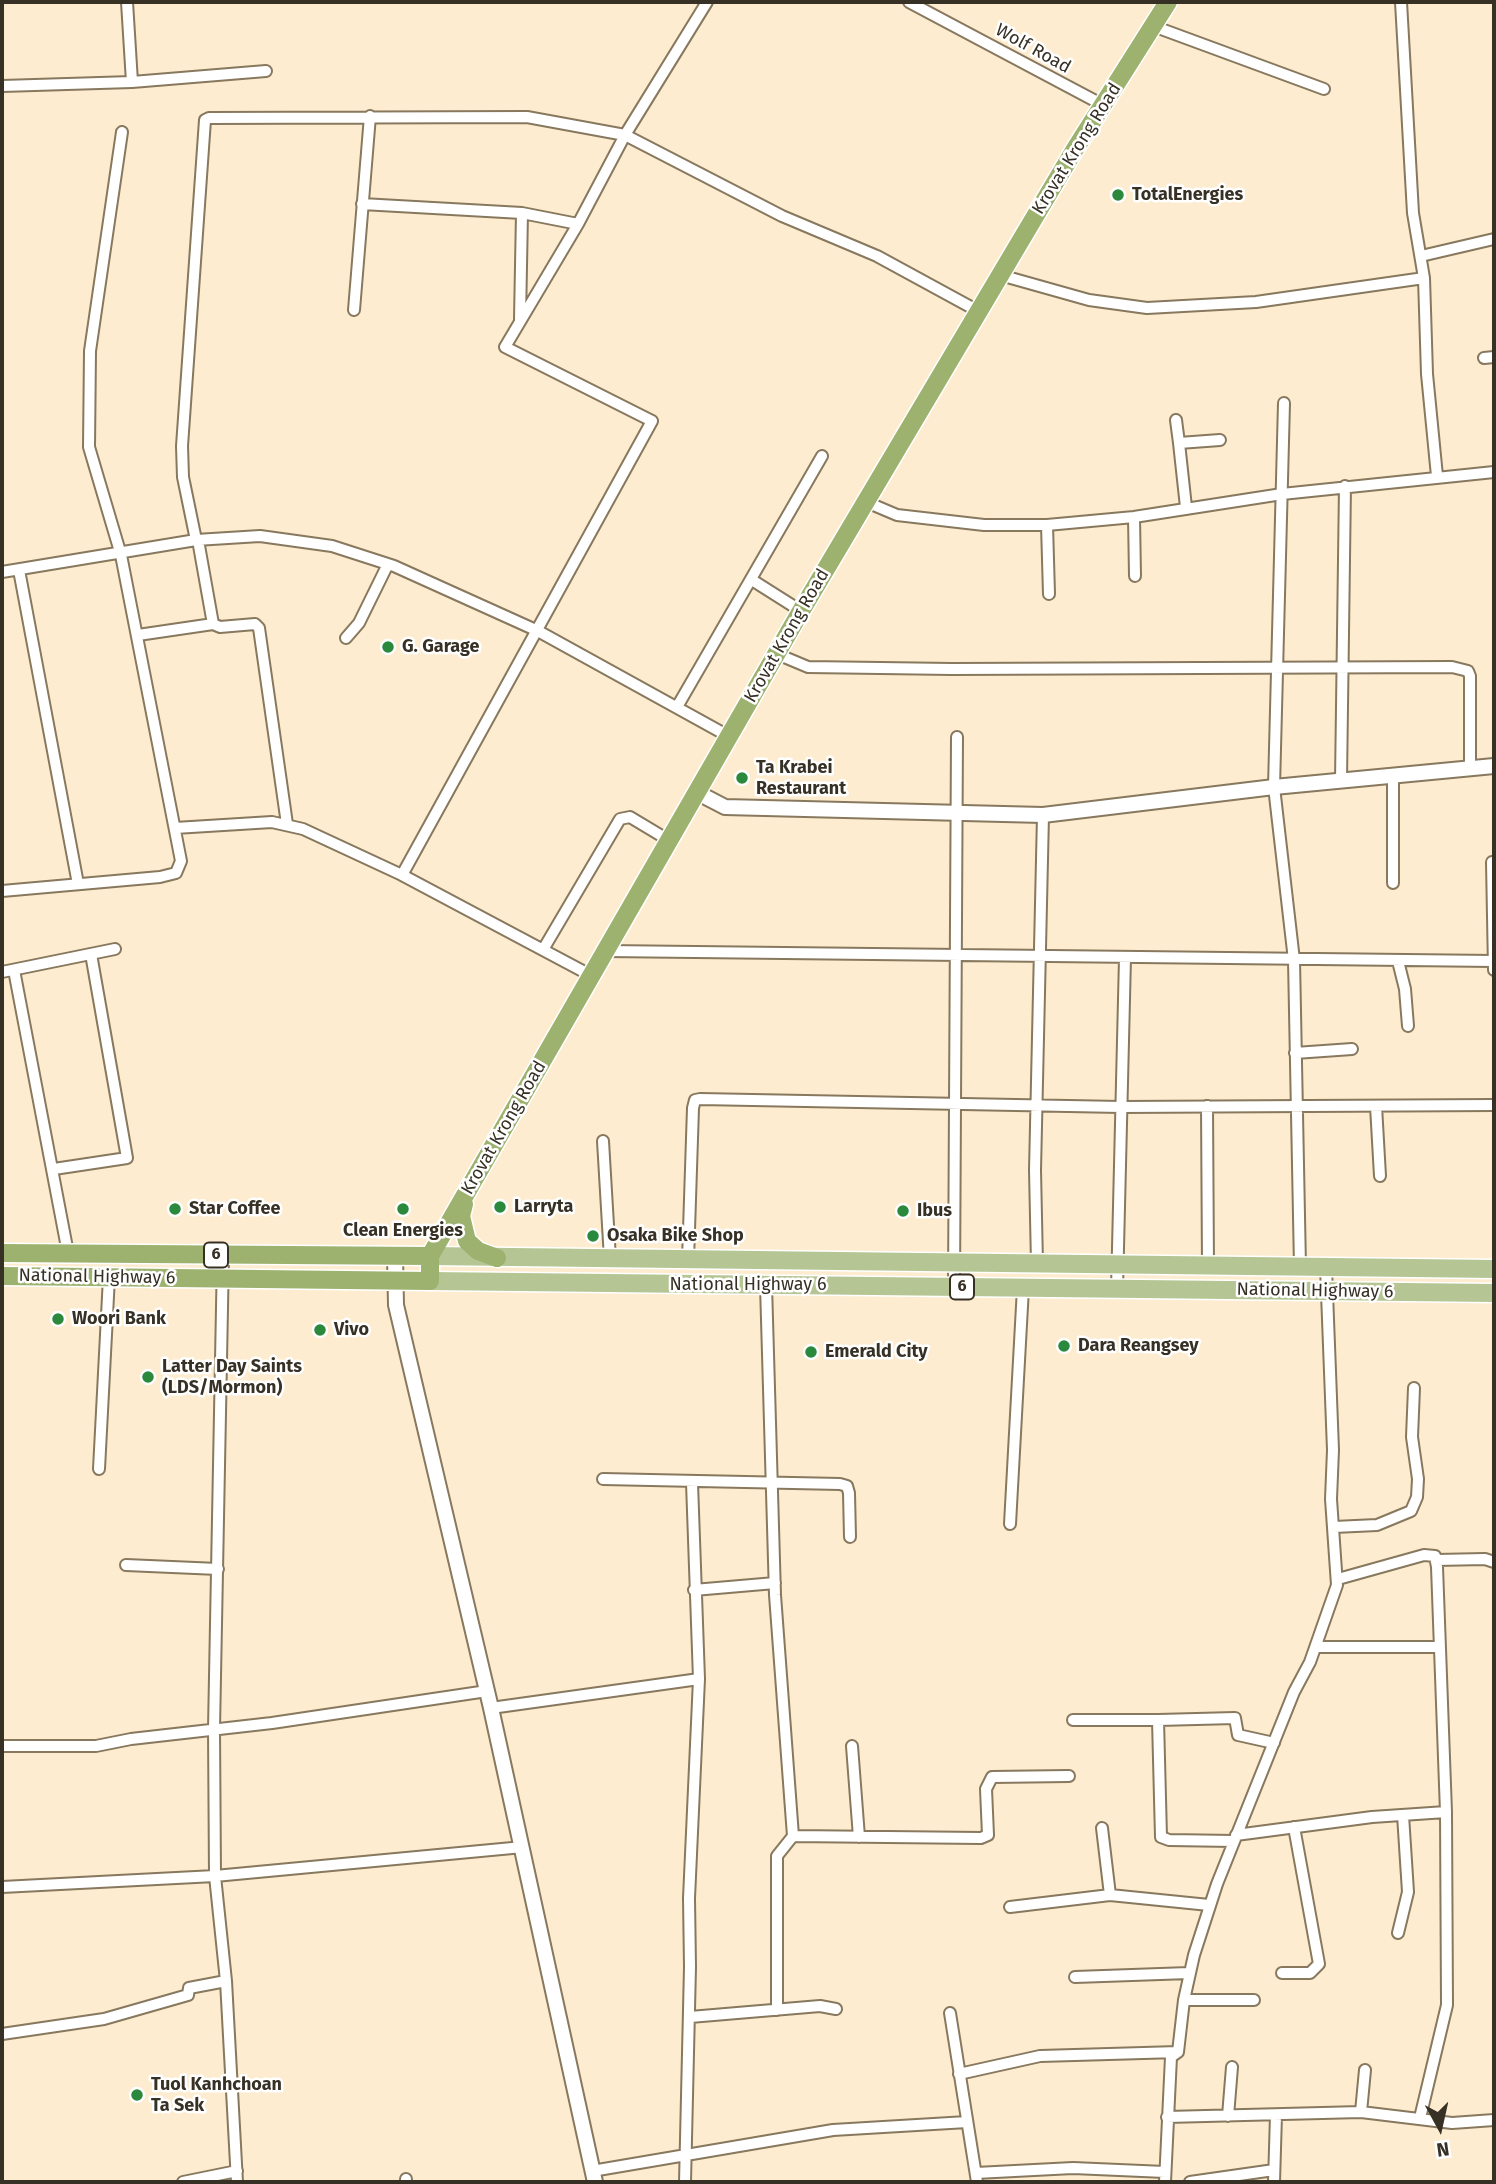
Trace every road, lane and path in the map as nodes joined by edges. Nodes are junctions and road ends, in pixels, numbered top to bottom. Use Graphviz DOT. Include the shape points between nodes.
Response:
graph roads {
  1 [pos="127,2"];
  2 [pos="707,2"];
  3 [pos="909,2"];
  4 [pos="1168,2"];
  5 [pos="1401,2"];
  6 [pos="1153,26"];
  7 [pos="266,71"];
  8 [pos="132,82"];
  9 [pos="2,86"];
  10 [pos="1324,89"];
  11 [pos="1103,106"];
  12 [pos="370,116"];
  13 [pos="122,132"];
  14 [pos="625,135"];
  15 [pos="362,204"];
  16 [pos="522,214"];
  17 [pos="578,224"];
  18 [pos="1494,239"];
  19 [pos="1421,256"];
  20 [pos="1000,275"];
  21 [pos="1424,278"];
  22 [pos="355,310"];
  23 [pos="978,311"];
  24 [pos="520,321"];
  25 [pos="1284,403"];
  26 [pos="1176,420"];
  27 [pos="1220,440"];
  28 [pos="1179,443"];
  29 [pos="822,456"];
  30 [pos="1494,472"];
  31 [pos="1437,476"];
  32 [pos="1345,486"];
  33 [pos="1282,494"];
  34 [pos="864,501"];
  35 [pos="1186,507"];
  36 [pos="1134,517"];
  37 [pos="1047,526"];
  38 [pos="197,540"];
  39 [pos="121,555"];
  40 [pos="388,564"];
  41 [pos="19,570"];
  42 [pos="2,572"];
  43 [pos="1135,576"];
  44 [pos="752,580"];
  45 [pos="1049,594"];
  46 [pos="801,611"];
  47 [pos="214,624"];
  48 [pos="538,631"];
  49 [pos="138,635"];
  50 [pos="346,638"];
  51 [pos="777,654"];
  52 [pos="1343,666"];
  53 [pos="1275,669"];
  54 [pos="677,708"];
  55 [pos="730,737"];
  56 [pos="957,737"];
  57 [pos="1494,766"];
  58 [pos="1470,767"];
  59 [pos="1393,776"];
  60 [pos="1341,780"];
  61 [pos="1274,787"];
  62 [pos="698,793"];
  63 [pos="956,812"];
  64 [pos="1043,814"];
  65 [pos="287,824"];
  66 [pos="175,828"];
  67 [pos="670,841"];
  68 [pos="1492,862"];
  69 [pos="402,875"];
  70 [pos="1393,883"];
  71 [pos="78,884"];
  72 [pos="2,891"];
  73 [pos="544,948"];
  74 [pos="116,949"];
  75 [pos="606,951"];
  76 [pos="92,954"];
  77 [pos="954,954"];
  78 [pos="1040,957"];
  79 [pos="1125,958"];
  80 [pos="1294,960"];
  81 [pos="1398,961"];
  82 [pos="1494,961"];
  83 [pos="14,970"];
  84 [pos="1494,970"];
  85 [pos="2,972"];
  86 [pos="592,976"];
  87 [pos="1408,1026"];
  88 [pos="1352,1049"];
  89 [pos="1295,1053"];
  90 [pos="955,1104"];
  91 [pos="1038,1104"];
  92 [pos="1494,1105"];
  93 [pos="1206,1106"];
  94 [pos="1297,1106"];
  95 [pos="1376,1106"];
  96 [pos="1121,1107"];
  97 [pos="603,1141"];
  98 [pos="54,1169"];
  99 [pos="1380,1176"];
  100 [pos="468,1190"];
  101 [pos="2,1252"];
  102 [pos="68,1253"];
  103 [pos="223,1255"];
  104 [pos="395,1256"];
  105 [pos="430,1256"];
  106 [pos="497,1258"];
  107 [pos="610,1259"];
  108 [pos="688,1260"];
  109 [pos="954,1263"];
  110 [pos="1037,1264"];
  111 [pos="1117,1265"];
  112 [pos="1208,1266"];
  113 [pos="1300,1267"];
  114 [pos="1326,1267"];
  115 [pos="1494,1269"];
  116 [pos="2,1276"];
  117 [pos="109,1277"];
  118 [pos="222,1279"];
  119 [pos="395,1281"];
  120 [pos="430,1281"];
  121 [pos="766,1285"];
  122 [pos="954,1287"];
  123 [pos="1023,1288"];
  124 [pos="1117,1289"];
  125 [pos="1327,1291"];
  126 [pos="1494,1293"];
  127 [pos="1414,1388"];
  128 [pos="99,1469"];
  129 [pos="603,1479"];
  130 [pos="692,1483"];
  131 [pos="773,1485"];
  132 [pos="1010,1524"];
  133 [pos="1334,1527"];
  134 [pos="850,1537"];
  135 [pos="1436,1560"];
  136 [pos="1494,1562"];
  137 [pos="126,1565"];
  138 [pos="218,1569"];
  139 [pos="1338,1579"];
  140 [pos="775,1583"];
  141 [pos="694,1590"];
  142 [pos="1316,1647"];
  143 [pos="1440,1647"];
  144 [pos="699,1679"];
  145 [pos="487,1690"];
  146 [pos="491,1708"];
  147 [pos="1073,1720"];
  148 [pos="1158,1720"];
  149 [pos="215,1729"];
  150 [pos="1274,1743"];
  151 [pos="2,1746"];
  152 [pos="852,1746"];
  153 [pos="1069,1776"];
  154 [pos="1446,1812"];
  155 [pos="1403,1815"];
  156 [pos="1294,1827"];
  157 [pos="1102,1828"];
  158 [pos="793,1836"];
  159 [pos="859,1837"];
  160 [pos="1235,1838"];
  161 [pos="523,1847"];
  162 [pos="215,1876"];
  163 [pos="2,1887"];
  164 [pos="1110,1895"];
  165 [pos="1209,1905"];
  166 [pos="1010,1907"];
  167 [pos="1398,1933"];
  168 [pos="1189,1973"];
  169 [pos="1282,1973"];
  170 [pos="1075,1977"];
  171 [pos="226,1981"];
  172 [pos="1184,2000"];
  173 [pos="1254,2000"];
  174 [pos="836,2009"];
  175 [pos="777,2010"];
  176 [pos="950,2013"];
  177 [pos="690,2017"];
  178 [pos="2,2034"];
  179 [pos="1178,2052"];
  180 [pos="1232,2067"];
  181 [pos="1365,2070"];
  182 [pos="959,2074"];
  183 [pos="1361,2112"];
  184 [pos="1276,2115"];
  185 [pos="1228,2116"];
  186 [pos="1167,2117"];
  187 [pos="1420,2118"];
  188 [pos="1494,2120"];
  189 [pos="967,2122"];
  190 [pos="685,2157"];
  191 [pos="1274,2170"];
  192 [pos="237,2177"];
  193 [pos="594,2177"];
  194 [pos="1165,2177"];
  195 [pos="976,2178"];
  196 [pos="183,2182"];
  197 [pos="685,2182"];
  198 [pos="1190,2182"];
  199 [pos="1274,2182"];
  1 -- 8 [label="street"];
  2 -- 14 [label="street"];
  3 -- 11 [label="street, Wolf Road"];
  4 -- 6 [label="highway, Krovat Krong Road"];
  5 -- 19 [label="street" via="1413,213"];
  6 -- 10 [label="street"];
  6 -- 11 [label="highway, Krovat Krong Road"];
  7 -- 8 [label="street"];
  8 -- 9 [label="street"];
  11 -- 20 [label="highway, Krovat Krong Road"];
  12 -- 14 [label="street" via="527,117"];
  12 -- 15 [label="street"];
  12 -- 38 [label="street" via="205,120 182,446 183,477"];
  13 -- 39 [label="street" via="90,351 89,434"];
  14 -- 17 [label="street"];
  14 -- 23 [label="street" via="782,216 877,256"];
  15 -- 16 [label="street"];
  15 -- 22 [label="street"];
  16 -- 17 [label="street"];
  16 -- 24 [label="street"];
  17 -- 24 [label="street"];
  18 -- 19 [label="street"];
  19 -- 21 [label="street"];
  20 -- 21 [label="street" via="1089,300 1147,308 1256,302"];
  20 -- 23 [label="highway, Krovat Krong Road"];
  21 -- 31 [label="street"];
  23 -- 34 [label="highway, Krovat Krong Road"];
  24 -- 48 [label="street" via="505,346 652,421"];
  25 -- 33 [label="street"];
  26 -- 28 [label="street"];
  27 -- 28 [label="street"];
  28 -- 35 [label="street"];
  29 -- 44 [label="street"];
  30 -- 31 [label="street"];
  31 -- 32 [label="street"];
  32 -- 33 [label="street"];
  32 -- 52 [label="street"];
  33 -- 35 [label="street"];
  33 -- 53 [label="street"];
  34 -- 37 [label="street" via="897,515 984,525"];
  34 -- 46 [label="highway, Krovat Krong Road"];
  35 -- 36 [label="street"];
  36 -- 37 [label="street"];
  36 -- 43 [label="street"];
  37 -- 45 [label="street"];
  38 -- 39 [label="street"];
  38 -- 40 [label="street" via="281,538 332,546"];
  38 -- 47 [label="street"];
  39 -- 41 [label="street"];
  39 -- 49 [label="street"];
  40 -- 48 [label="street"];
  40 -- 50 [label="street" via="359,623"];
  41 -- 42 [label="street"];
  41 -- 71 [label="street"];
  44 -- 46 [label="street"];
  44 -- 54 [label="street"];
  46 -- 51 [label="highway, Krovat Krong Road"];
  47 -- 49 [label="street"];
  47 -- 65 [label="street" via="258,625"];
  48 -- 54 [label="street"];
  48 -- 69 [label="street"];
  49 -- 66 [label="street"];
  51 -- 53 [label="street" via="808,667"];
  51 -- 55 [label="highway, Krovat Krong Road"];
  52 -- 53 [label="street"];
  52 -- 58 [label="street" via="1468,671"];
  52 -- 60 [label="street"];
  53 -- 61 [label="street"];
  54 -- 55 [label="street"];
  55 -- 62 [label="highway, Krovat Krong Road"];
  56 -- 63 [label="street"];
  57 -- 58 [label="street"];
  58 -- 59 [label="street"];
  59 -- 60 [label="street"];
  59 -- 70 [label="street"];
  60 -- 61 [label="street"];
  61 -- 64 [label="street"];
  61 -- 80 [label="street"];
  62 -- 63 [label="street" via="725,807"];
  62 -- 67 [label="highway, Krovat Krong Road"];
  63 -- 64 [label="street"];
  63 -- 77 [label="street"];
  64 -- 78 [label="street"];
  65 -- 66 [label="street"];
  65 -- 69 [label="street"];
  66 -- 71 [label="street" via="181,861 176,873"];
  67 -- 73 [label="street" via="630,817 620,819"];
  67 -- 75 [label="highway, Krovat Krong Road"];
  68 -- 82 [label="street"];
  69 -- 73 [label="street"];
  71 -- 72 [label="street"];
  73 -- 86 [label="street"];
  74 -- 76 [label="street"];
  75 -- 77 [label="street"];
  75 -- 86 [label="highway, Krovat Krong Road"];
  76 -- 83 [label="street"];
  76 -- 98 [label="street" via="127,1157"];
  77 -- 78 [label="street"];
  77 -- 90 [label="street"];
  78 -- 79 [label="street"];
  78 -- 91 [label="street"];
  79 -- 80 [label="street"];
  79 -- 96 [label="street"];
  80 -- 81 [label="street"];
  80 -- 89 [label="street"];
  81 -- 82 [label="street"];
  81 -- 87 [label="street"];
  82 -- 84 [label="street"];
  83 -- 85 [label="street"];
  83 -- 98 [label="street"];
  86 -- 100 [label="highway, Krovat Krong Road"];
  88 -- 89 [label="street"];
  89 -- 94 [label="street"];
  90 -- 91 [label="street"];
  90 -- 108 [label="street" via="695,1100"];
  90 -- 109 [label="street"];
  91 -- 96 [label="street"];
  91 -- 110 [label="street"];
  92 -- 95 [label="street"];
  93 -- 94 [label="street"];
  93 -- 96 [label="street"];
  93 -- 112 [label="street"];
  94 -- 95 [label="street"];
  94 -- 113 [label="street"];
  95 -- 99 [label="street"];
  96 -- 111 [label="street"];
  97 -- 107 [label="street"];
  98 -- 102 [label="street"];
  100 -- 105 [label="highway, Krovat Krong Road"];
  100 -- 106 [label="highway" via="461,1216 467,1241"];
  101 -- 102 [label="highway, National Highway 6 / 6"];
  102 -- 103 [label="highway, National Highway 6 / 6"];
  103 -- 104 [label="highway, National Highway 6 / 6"];
  103 -- 118 [label="street"];
  104 -- 105 [label="highway, National Highway 6 / 6"];
  104 -- 119 [label="street"];
  105 -- 106 [label="main road, National Highway 6 / 6"];
  105 -- 120 [label="highway, Krovat Krong Road"];
  106 -- 107 [label="main road, National Highway 6 / 6"];
  107 -- 108 [label="main road, National Highway 6 / 6"];
  108 -- 109 [label="main road, National Highway 6 / 6"];
  109 -- 110 [label="main road, National Highway 6 / 6"];
  109 -- 122 [label="street"];
  110 -- 111 [label="main road, National Highway 6 / 6"];
  111 -- 112 [label="main road, National Highway 6 / 6"];
  111 -- 124 [label="street"];
  112 -- 113 [label="main road, National Highway 6 / 6"];
  113 -- 114 [label="main road, National Highway 6 / 6"];
  114 -- 115 [label="main road, National Highway 6 / 6"];
  114 -- 125 [label="street"];
  116 -- 117 [label="highway, National Highway 6 / 6"];
  117 -- 118 [label="highway, National Highway 6 / 6"];
  117 -- 128 [label="street"];
  118 -- 119 [label="highway, National Highway 6 / 6"];
  118 -- 138 [label="street"];
  119 -- 120 [label="highway, National Highway 6 / 6"];
  119 -- 145 [label="street" via="396,1305"];
  120 -- 121 [label="main road, National Highway 6 / 6"];
  121 -- 122 [label="main road, National Highway 6 / 6"];
  121 -- 131 [label="street"];
  122 -- 123 [label="main road, National Highway 6 / 6"];
  123 -- 124 [label="main road, National Highway 6 / 6"];
  123 -- 132 [label="street"];
  124 -- 125 [label="main road, National Highway 6 / 6"];
  125 -- 126 [label="main road, National Highway 6 / 6"];
  125 -- 133 [label="street"];
  127 -- 133 [label="street" via="1412,1437 1418,1479 1411,1511 1377,1525"];
  129 -- 130 [label="street"];
  130 -- 131 [label="street"];
  130 -- 141 [label="street"];
  131 -- 134 [label="street" via="847,1486"];
  131 -- 140 [label="street"];
  133 -- 139 [label="street"];
  135 -- 136 [label="street"];
  135 -- 139 [label="street" via="1432,1555 1418,1556"];
  135 -- 143 [label="street"];
  137 -- 138 [label="street"];
  138 -- 149 [label="street"];
  139 -- 142 [label="street"];
  140 -- 141 [label="street"];
  140 -- 158 [label="street"];
  141 -- 144 [label="street"];
  142 -- 143 [label="street"];
  142 -- 150 [label="street"];
  143 -- 154 [label="street"];
  144 -- 146 [label="street"];
  144 -- 177 [label="street" via="689,1898"];
  145 -- 146 [label="street"];
  145 -- 149 [label="street"];
  146 -- 161 [label="street"];
  147 -- 148 [label="street"];
  148 -- 150 [label="street" via="1235,1718 1238,1735"];
  148 -- 160 [label="street" via="1161,1837"];
  149 -- 151 [label="street" via="96,1746"];
  149 -- 162 [label="street"];
  150 -- 160 [label="street"];
  152 -- 159 [label="street"];
  153 -- 159 [label="street" via="992,1777 986,1789 988,1835 981,1838"];
  154 -- 155 [label="street"];
  154 -- 187 [label="street" via="1447,2005"];
  155 -- 156 [label="street"];
  155 -- 167 [label="street" via="1408,1892"];
  156 -- 160 [label="street"];
  156 -- 169 [label="street" via="1319,1964 1310,1973"];
  157 -- 164 [label="street"];
  158 -- 159 [label="street"];
  158 -- 175 [label="street" via="778,1856"];
  160 -- 165 [label="street"];
  161 -- 162 [label="street"];
  161 -- 193 [label="street"];
  162 -- 163 [label="street"];
  162 -- 171 [label="street"];
  164 -- 165 [label="street"];
  164 -- 166 [label="street"];
  165 -- 168 [label="street"];
  168 -- 170 [label="street"];
  168 -- 172 [label="street"];
  171 -- 178 [label="street" via="189,1988 188,1995 104,2019"];
  171 -- 192 [label="street"];
  172 -- 173 [label="street"];
  172 -- 179 [label="street"];
  174 -- 175 [label="street"];
  175 -- 177 [label="street"];
  176 -- 182 [label="street"];
  177 -- 190 [label="street"];
  179 -- 182 [label="street" via="1040,2056"];
  179 -- 186 [label="street" via="1171,2057"];
  180 -- 185 [label="street"];
  181 -- 183 [label="street"];
  182 -- 189 [label="street"];
  183 -- 184 [label="street"];
  183 -- 187 [label="street"];
  184 -- 185 [label="street"];
  184 -- 191 [label="street"];
  185 -- 186 [label="street"];
  186 -- 194 [label="street"];
  187 -- 188 [label="street" via="1452,2123"];
  189 -- 190 [label="street" via="834,2130"];
  189 -- 195 [label="street"];
  190 -- 193 [label="street"];
  190 -- 197 [label="street"];
  191 -- 198 [label="street"];
  191 -- 199 [label="street"];
  192 -- 196 [label="street"];
  194 -- 195 [label="street" via="1073,2168"];
}
